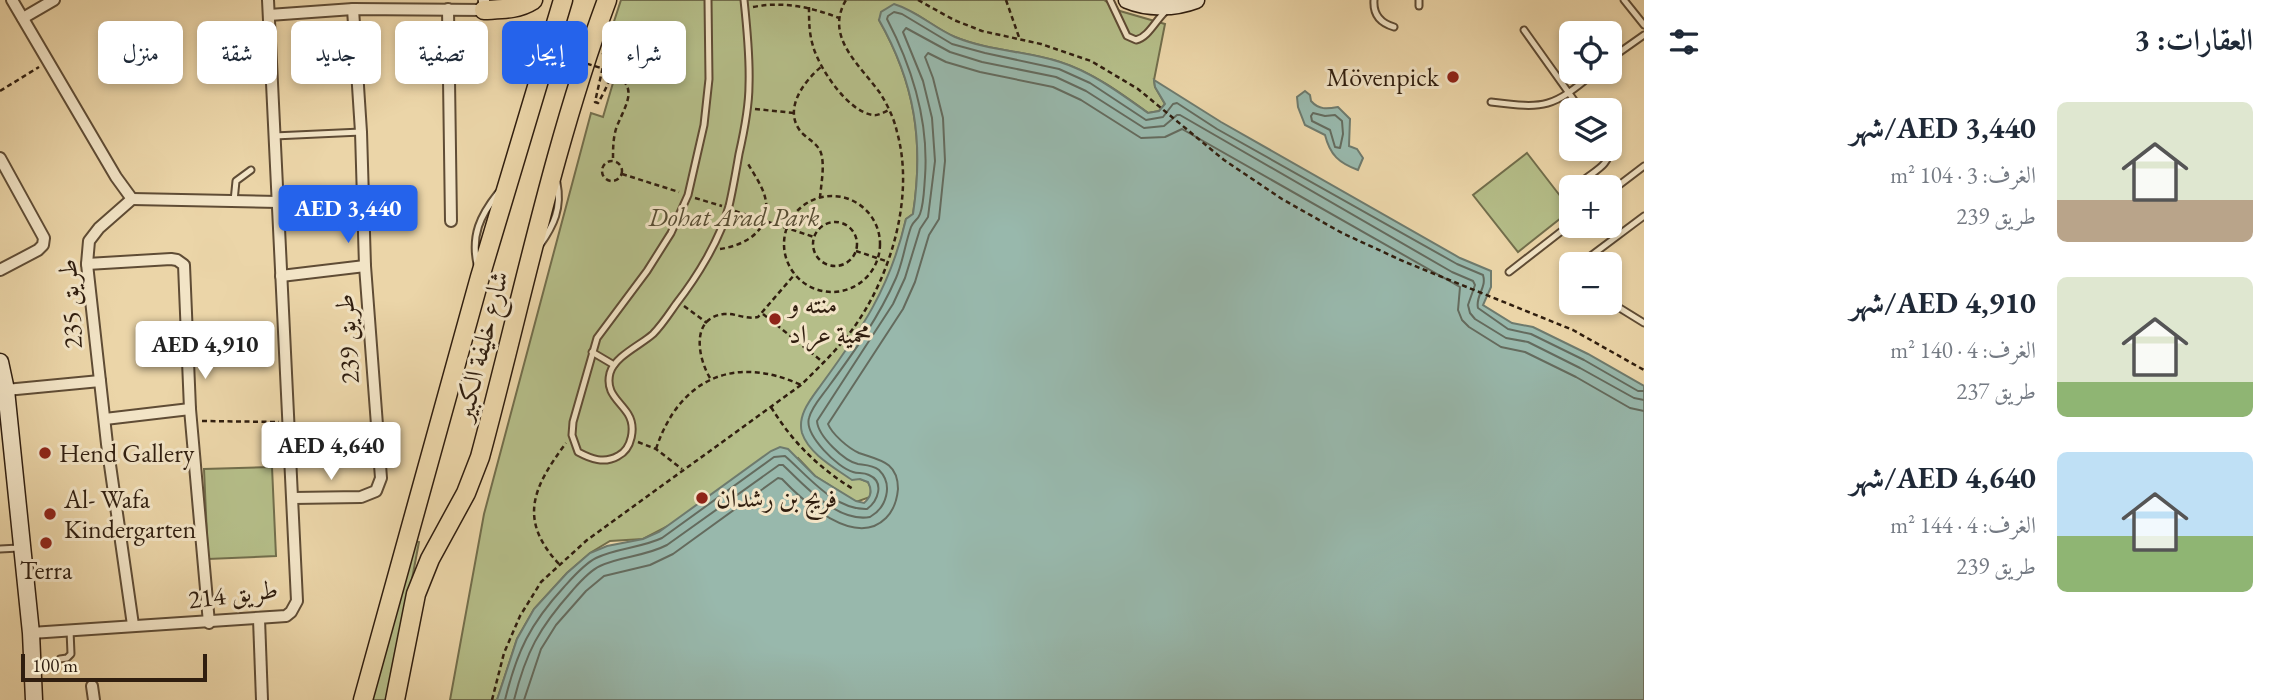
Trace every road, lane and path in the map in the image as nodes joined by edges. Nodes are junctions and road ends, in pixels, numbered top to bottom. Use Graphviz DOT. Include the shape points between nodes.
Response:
graph roads {
  1 [pos="12,0"];
  2 [pos="54,0"];
  3 [pos="268,0"];
  4 [pos="533,0"];
  5 [pos="563,0"];
  6 [pos="607,0"];
  7 [pos="708,0"];
  8 [pos="744,0"];
  9 [pos="846,0"];
  10 [pos="918,0"];
  11 [pos="1006,0"];
  12 [pos="1110,0"];
  13 [pos="1127,0"];
  14 [pos="1196,0"];
  15 [pos="1374,0"];
  16 [pos="1624,0"];
  17 [pos="484,5"];
  18 [pos="1172,6"];
  19 [pos="808,8"];
  20 [pos="353,9"];
  21 [pos="448,9"];
  22 [pos="745,9"];
  23 [pos="269,15"];
  24 [pos="23,18"];
  25 [pos="839,18"];
  26 [pos="556,21"];
  27 [pos="1644,24"];
  28 [pos="1394,27"];
  29 [pos="1524,30"];
  30 [pos="1644,35"];
  31 [pos="1020,41"];
  32 [pos="1622,51"];
  33 [pos="50,61"];
  34 [pos="821,66"];
  35 [pos="609,71"];
  36 [pos="537,84"];
  37 [pos="625,84"];
  38 [pos="1581,84"];
  39 [pos="0,91"];
  40 [pos="1569,94"];
  41 [pos="1572,98"];
  42 [pos="1491,102"];
  43 [pos="747,108"];
  44 [pos="889,110"];
  45 [pos="794,113"];
  46 [pos="361,132"];
  47 [pos="274,136"];
  48 [pos="740,149"];
  49 [pos="0,158"];
  50 [pos="613,160"];
  51 [pos="1608,161"];
  52 [pos="1644,166"];
  53 [pos="251,170"];
  54 [pos="622,174"];
  55 [pos="1590,175"];
  56 [pos="1622,183"];
  57 [pos="688,195"];
  58 [pos="820,198"];
  59 [pos="132,199"];
  60 [pos="234,201"];
  61 [pos="278,202"];
  62 [pos="728,208"];
  63 [pos="1644,216"];
  64 [pos="764,220"];
  65 [pos="451,221"];
  66 [pos="787,228"];
  67 [pos="1559,233"];
  68 [pos="814,237"];
  69 [pos="710,251"];
  70 [pos="856,251"];
  71 [pos="1596,252"];
  72 [pos="878,259"];
  73 [pos="887,262"];
  74 [pos="87,264"];
  75 [pos="365,266"];
  76 [pos="0,271"];
  77 [pos="1509,272"];
  78 [pos="795,274"];
  79 [pos="281,275"];
  80 [pos="678,302"];
  81 [pos="1622,309"];
  82 [pos="763,314"];
  83 [pos="706,323"];
  84 [pos="1644,323"];
  85 [pos="592,352"];
  86 [pos="0,362"];
  87 [pos="824,363"];
  88 [pos="614,365"];
  89 [pos="1644,370"];
  90 [pos="710,379"];
  91 [pos="100,381"];
  92 [pos="801,385"];
  93 [pos="6,390"];
  94 [pos="771,407"];
  95 [pos="190,409"];
  96 [pos="105,419"];
  97 [pos="191,421"];
  98 [pos="287,423"];
  99 [pos="5,427"];
  100 [pos="572,435"];
  101 [pos="631,440"];
  102 [pos="656,449"];
  103 [pos="684,470"];
  104 [pos="853,489"];
  105 [pos="293,498"];
  106 [pos="22,547"];
  107 [pos="0,549"];
  108 [pos="559,565"];
  109 [pos="259,619"];
  110 [pos="209,622"];
  111 [pos="133,625"];
  112 [pos="70,630"];
  113 [pos="31,632"];
  114 [pos="60,659"];
  115 [pos="92,686"];
  116 [pos="34,700"];
  117 [pos="94,700"];
  118 [pos="262,700"];
  119 [pos="363,700"];
  120 [pos="395,700"];
  121 [pos="492,700"];
  1 -- 24 [label="street"];
  2 -- 24 [label="street"];
  3 -- 23 [label="street, طريق 214"];
  4 -- 17 [label="main road" via="510,9"];
  5 -- 26 [label="main road, شارع خليفة الكبير"];
  6 -- 120 [label="main road, شارع خليفة الكبير" via="554,169 473,475 416,593"];
  7 -- 57 [label="lane" via="709,79"];
  8 -- 22 [label="lane"];
  9 -- 25 [label="path"];
  10 -- 31 [label="path" via="954,20"];
  11 -- 31 [label="path"];
  12 -- 18 [label="lane" via="1127,36 1136,40 1145,37"];
  13 -- 18 [label="street"];
  14 -- 18 [label="street"];
  15 -- 28 [label="lane" via="1379,20"];
  16 -- 27 [label="lane"];
  17 -- 21 [label="street"];
  19 -- 22 [label="path" via="783,4"];
  19 -- 25 [label="path"];
  19 -- 34 [label="path" via="813,48"];
  20 -- 21 [label="street"];
  20 -- 23 [label="street"];
  20 -- 46 [label="street, طريق 239"];
  21 -- 65 [label="street"];
  22 -- 43 [label="lane"];
  23 -- 47 [label="street, طريق 214"];
  24 -- 33 [label="street"];
  25 -- 44 [label="path" via="847,50"];
  29 -- 40 [label="lane"];
  30 -- 32 [label="lane"];
  31 -- 89 [label="path" via="1066,52 1115,74 1224,160 1342,233 1573,330"];
  33 -- 39 [label="path"];
  33 -- 59 [label="street"];
  34 -- 44 [label="path" via="852,104 876,116"];
  34 -- 45 [label="path" via="802,87"];
  35 -- 35 [label="path" via="603,95 598,103 604,62"];
  36 -- 119 [label="main road, شارع خليفة الكبير"];
  37 -- 50 [label="path" via="629,101 614,136"];
  38 -- 40 [label="lane"];
  40 -- 41 [label="lane"];
  40 -- 42 [label="lane" via="1541,106"];
  43 -- 45 [label="path"];
  43 -- 48 [label="lane"];
  44 -- 73 [label="path" via="901,151 902,182"];
  45 -- 58 [label="path" via="801,132 820,153"];
  46 -- 47 [label="lane"];
  46 -- 75 [label="street, طريق 239"];
  47 -- 61 [label="street, طريق 214"];
  48 -- 62 [label="lane"];
  48 -- 64 [label="path" via="765,195"];
  49 -- 76 [label="street" via="44,242"];
  50 -- 54 [label="path" via="621,165"];
  50 -- 54 [label="path" via="604,163 603,176 611,181"];
  51 -- 55 [label="lane"];
  52 -- 56 [label="lane"];
  53 -- 60 [label="lane" via="236,181"];
  54 -- 57 [label="path"];
  57 -- 62 [label="path"];
  57 -- 85 [label="lane" via="671,233 597,338"];
  58 -- 66 [label="path" via="796,212"];
  58 -- 72 [label="path" via="838,197 864,208 878,232"];
  59 -- 60 [label="street"];
  59 -- 74 [label="street, طريق 235" via="89,242"];
  60 -- 61 [label="street"];
  61 -- 79 [label="street, طريق 214"];
  62 -- 64 [label="path"];
  62 -- 69 [label="lane"];
  63 -- 71 [label="lane"];
  64 -- 66 [label="path"];
  64 -- 69 [label="path" via="760,230 743,244"];
  66 -- 68 [label="path"];
  66 -- 78 [label="path" via="784,247"];
  67 -- 77 [label="lane"];
  68 -- 70 [label="path" via="815,253 828,264 845,264"];
  68 -- 70 [label="path" via="826,224 842,223 855,234"];
  69 -- 80 [label="lane"];
  70 -- 72 [label="path"];
  72 -- 73 [label="path"];
  72 -- 78 [label="path" via="862,282 846,290 818,290"];
  73 -- 87 [label="path" via="852,329"];
  74 -- 91 [label="street, طريق 235"];
  74 -- 95 [label="street" via="171,259 184,265"];
  75 -- 79 [label="street, طريق 239"];
  75 -- 105 [label="street, طريق 239" via="380,485 361,497"];
  78 -- 82 [label="path"];
  79 -- 98 [label="street, طريق 214"];
  80 -- 83 [label="path"];
  80 -- 88 [label="lane" via="654,333"];
  81 -- 84 [label="lane"];
  82 -- 83 [label="path" via="751,319 720,315"];
  82 -- 87 [label="path"];
  83 -- 90 [label="path" via="699,348"];
  85 -- 88 [label="lane"];
  85 -- 100 [label="lane"];
  86 -- 93 [label="street"];
  87 -- 92 [label="path"];
  88 -- 101 [label="lane" via="609,386 629,415"];
  90 -- 92 [label="path" via="764,372"];
  90 -- 102 [label="path" via="674,410"];
  91 -- 93 [label="street, طريق 235"];
  91 -- 96 [label="street, طريق 235"];
  92 -- 94 [label="path"];
  93 -- 99 [label="street"];
  94 -- 103 [label="path"];
  94 -- 104 [label="path" via="806,455"];
  95 -- 96 [label="street"];
  95 -- 97 [label="street"];
  96 -- 111 [label="street, طريق 235"];
  97 -- 98 [label="path"];
  97 -- 110 [label="street"];
  98 -- 105 [label="street, طريق 214"];
  99 -- 106 [label="street"];
  100 -- 101 [label="lane" via="578,452 605,461 626,450"];
  100 -- 108 [label="path" via="541,479 535,497 538,534"];
  101 -- 102 [label="path"];
  102 -- 103 [label="path"];
  103 -- 108 [label="path"];
  105 -- 109 [label="street, طريق 214" via="297,601 286,616"];
  106 -- 107 [label="lane"];
  106 -- 113 [label="street"];
  108 -- 121 [label="path" via="541,582 520,616"];
  109 -- 110 [label="street, طريق 214"];
  109 -- 118 [label="street"];
  110 -- 111 [label="street, طريق 214"];
  111 -- 112 [label="street, طريق 214"];
  112 -- 113 [label="street, طريق 214"];
  112 -- 114 [label="lane" via="71,654"];
  113 -- 116 [label="street"];
  115 -- 117 [label="street"];
}
